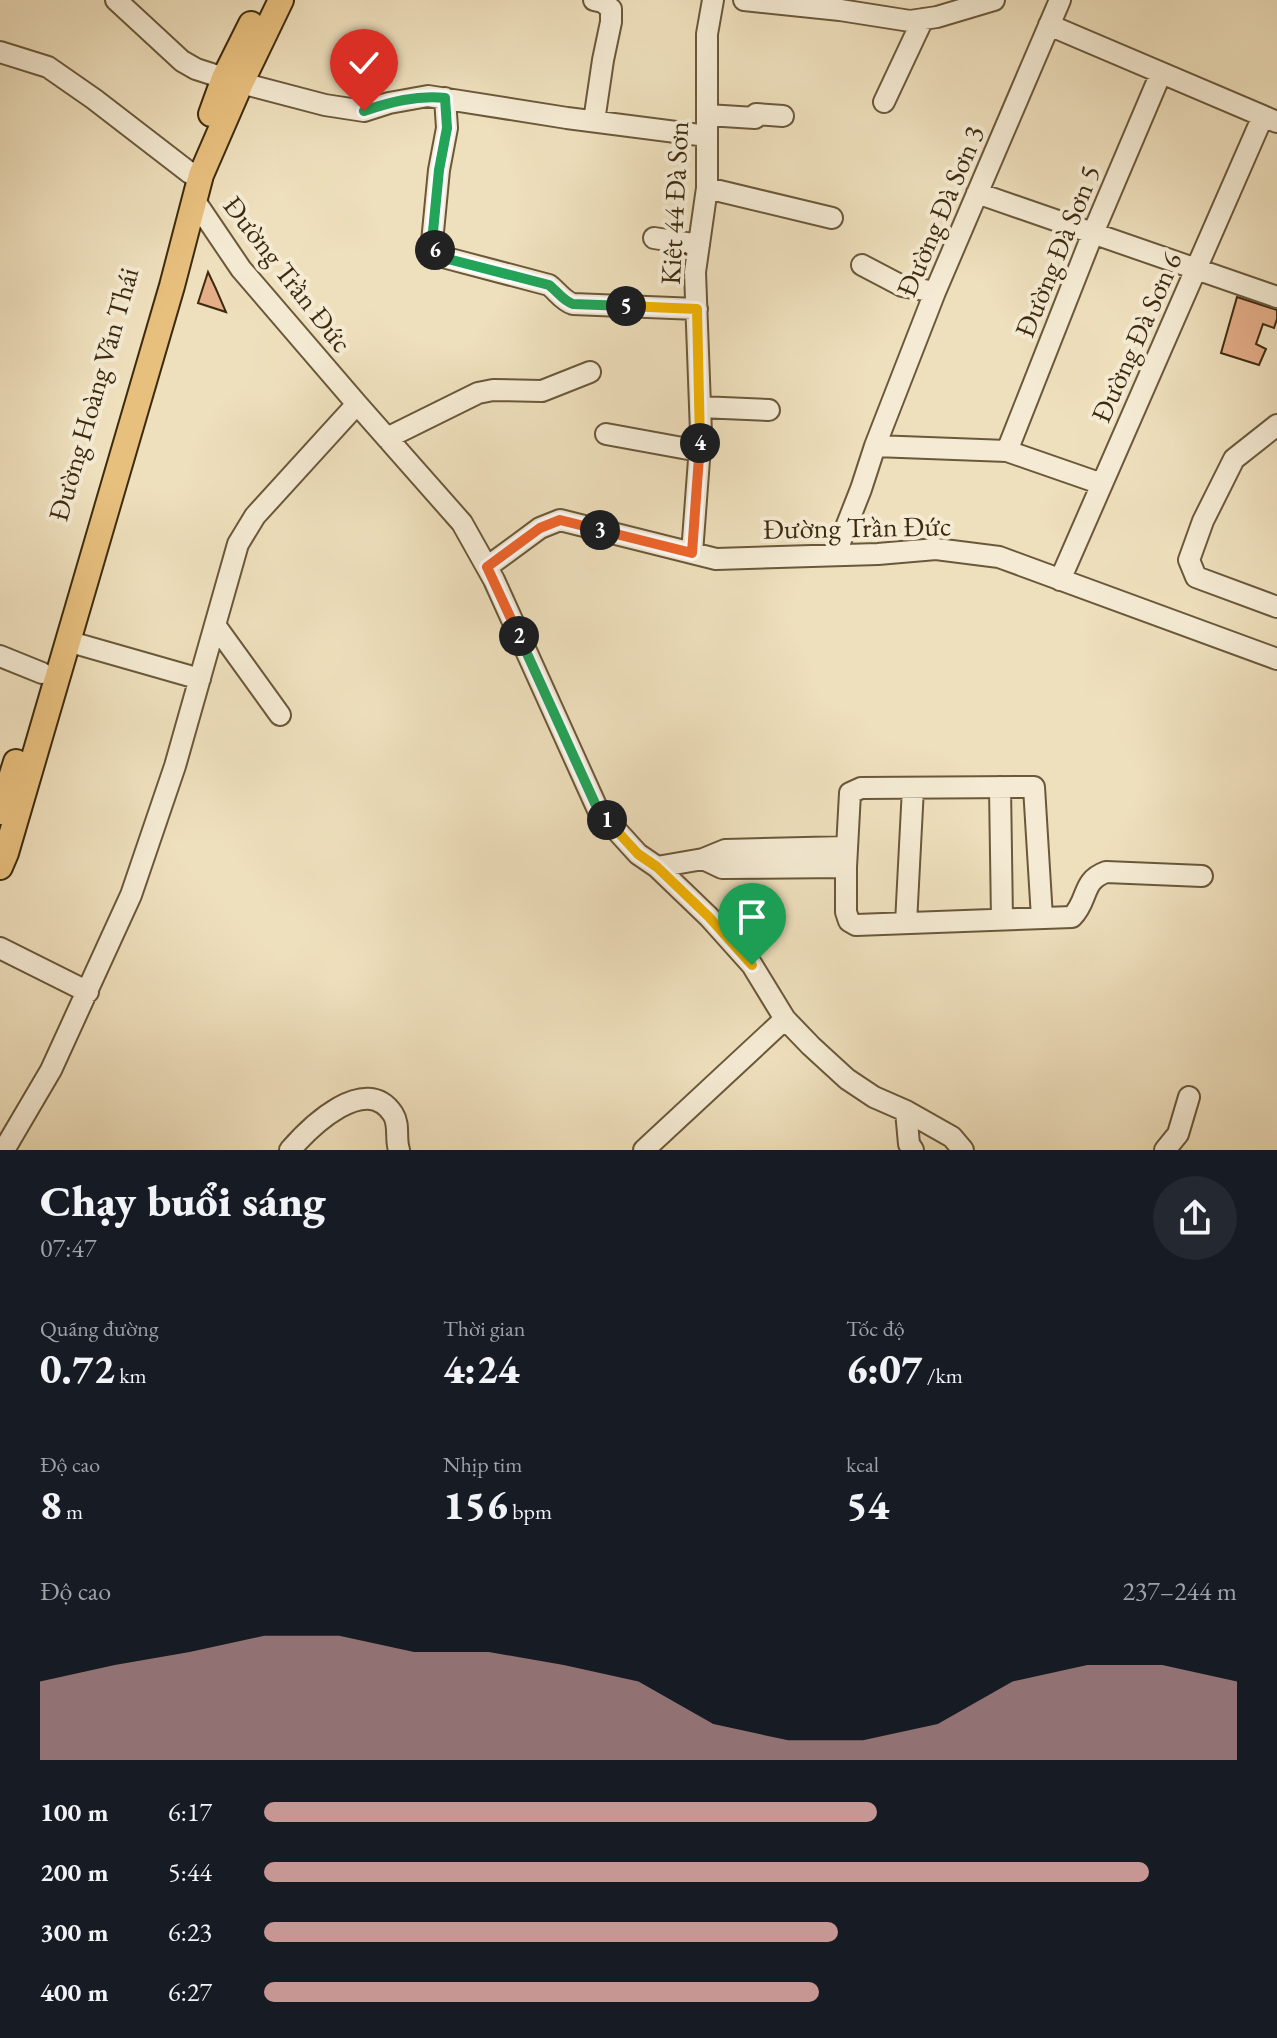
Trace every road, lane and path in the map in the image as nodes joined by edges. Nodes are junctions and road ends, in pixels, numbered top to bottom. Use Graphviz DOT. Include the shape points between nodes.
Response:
graph roads {
  1 [pos="116,0"];
  2 [pos="263,0"];
  3 [pos="281,0"];
  4 [pos="594,0"];
  5 [pos="713,0"];
  6 [pos="744,0"];
  7 [pos="994,0"];
  8 [pos="1060,0"];
  9 [pos="923,19"];
  10 [pos="1049,25"];
  11 [pos="0,52"];
  12 [pos="1161,73"];
  13 [pos="233,81"];
  14 [pos="445,98"];
  15 [pos="884,102"];
  16 [pos="707,115"];
  17 [pos="783,116"];
  18 [pos="1270,119"];
  19 [pos="594,121"];
  20 [pos="707,136"];
  21 [pos="707,188"];
  22 [pos="189,190"];
  23 [pos="977,193"];
  24 [pos="832,218"];
  25 [pos="1093,233"];
  26 [pos="654,238"];
  27 [pos="699,245"];
  28 [pos="862,265"];
  29 [pos="1196,268"];
  30 [pos="935,292"];
  31 [pos="1277,297"];
  32 [pos="697,309"];
  33 [pos="590,372"];
  34 [pos="357,404"];
  35 [pos="700,407"];
  36 [pos="769,410"];
  37 [pos="1277,425"];
  38 [pos="606,434"];
  39 [pos="387,438"];
  40 [pos="875,446"];
  41 [pos="699,451"];
  42 [pos="1007,451"];
  43 [pos="1102,484"];
  44 [pos="692,553"];
  45 [pos="835,555"];
  46 [pos="487,567"];
  47 [pos="1060,580"];
  48 [pos="1277,607"];
  49 [pos="215,625"];
  50 [pos="67,641"];
  51 [pos="0,656"];
  52 [pos="1277,659"];
  53 [pos="42,673"];
  54 [pos="200,679"];
  55 [pos="280,715"];
  56 [pos="1000,787"];
  57 [pos="913,788"];
  58 [pos="0,812"];
  59 [pos="847,857"];
  60 [pos="0,867"];
  61 [pos="657,867"];
  62 [pos="1202,876"];
  63 [pos="1042,918"];
  64 [pos="1002,919"];
  65 [pos="906,923"];
  66 [pos="0,948"];
  67 [pos="88,992"];
  68 [pos="785,1019"];
  69 [pos="1189,1097"];
  70 [pos="906,1111"];
  71 [pos="4,1150"];
  72 [pos="290,1150"];
  73 [pos="399,1150"];
  74 [pos="644,1150"];
  75 [pos="913,1150"];
  76 [pos="963,1150"];
  77 [pos="1165,1150"];
  1 -- 13 [label="street" via="182,61"];
  2 -- 13 [label="main road, Đường Hoàng Văn Thái"];
  3 -- 13 [label="main road, Đường Hoàng Văn Thái"];
  4 -- 19 [label="street" via="611,9 611,22"];
  5 -- 16 [label="street, Kiệt 44 Đà Sơn" via="707,34"];
  6 -- 9 [label="street"];
  7 -- 9 [label="street"];
  8 -- 10 [label="street, Đường Đà Sơn 3"];
  9 -- 15 [label="street"];
  10 -- 12 [label="street"];
  10 -- 23 [label="street, Đường Đà Sơn 3"];
  11 -- 22 [label="street, Đường Trần Đức" via="48,67 94,99"];
  12 -- 18 [label="street"];
  12 -- 25 [label="street, Đường Đà Sơn 5"];
  13 -- 14 [label="street" via="364,111 428,96"];
  13 -- 22 [label="main road, Đường Hoàng Văn Thái"];
  14 -- 19 [label="street"];
  14 -- 32 [label="street" via="447,128 432,242 436,252 549,285 568,303"];
  16 -- 17 [label="street"];
  16 -- 20 [label="street, Kiệt 44 Đà Sơn"];
  18 -- 29 [label="street, Đường Đà Sơn 6"];
  19 -- 20 [label="street"];
  20 -- 21 [label="street, Kiệt 44 Đà Sơn"];
  21 -- 24 [label="street"];
  21 -- 27 [label="street, Kiệt 44 Đà Sơn"];
  22 -- 34 [label="street, Đường Trần Đức" via="241,269"];
  22 -- 50 [label="main road" via="172,286"];
  22 -- 53 [label="main road, Đường Hoàng Văn Thái"];
  23 -- 25 [label="street"];
  23 -- 30 [label="street, Đường Đà Sơn 3"];
  25 -- 29 [label="street"];
  25 -- 42 [label="street, Đường Đà Sơn 5"];
  26 -- 27 [label="street"];
  27 -- 32 [label="street, Kiệt 44 Đà Sơn"];
  28 -- 30 [label="street" via="902,286"];
  29 -- 31 [label="street"];
  29 -- 43 [label="street, Đường Đà Sơn 6"];
  30 -- 40 [label="street, Đường Đà Sơn 3"];
  32 -- 35 [label="street, Kiệt 44 Đà Sơn"];
  33 -- 39 [label="street" via="553,389 478,393"];
  34 -- 39 [label="street, Đường Trần Đức"];
  34 -- 49 [label="street" via="255,516 238,544"];
  35 -- 36 [label="street"];
  35 -- 41 [label="street, Kiệt 44 Đà Sơn"];
  37 -- 48 [label="street" via="1234,459 1189,560 1196,577"];
  38 -- 41 [label="street"];
  39 -- 46 [label="street, Đường Trần Đức" via="462,523"];
  40 -- 42 [label="street"];
  40 -- 45 [label="street, Đường Đà Sơn 3"];
  41 -- 44 [label="street, Kiệt 44 Đà Sơn"];
  42 -- 43 [label="street"];
  43 -- 47 [label="street, Đường Đà Sơn 6"];
  44 -- 45 [label="street, Đường Trần Đức" via="716,559"];
  44 -- 46 [label="street, Đường Trần Đức" via="560,520 540,528"];
  45 -- 47 [label="street, Đường Trần Đức" via="936,549 999,557"];
  46 -- 61 [label="street, Đường Trần Đức" via="598,810"];
  47 -- 52 [label="street, Đường Trần Đức"];
  49 -- 54 [label="street"];
  49 -- 55 [label="street"];
  50 -- 54 [label="street"];
  50 -- 60 [label="main road"];
  51 -- 53 [label="street"];
  53 -- 58 [label="main road, Đường Hoàng Văn Thái"];
  54 -- 67 [label="street" via="131,895"];
  56 -- 57 [label="street"];
  56 -- 63 [label="street" via="1034,787"];
  56 -- 64 [label="street"];
  57 -- 59 [label="street" via="861,788 850,793"];
  57 -- 65 [label="street"];
  59 -- 61 [label="street" via="725,850"];
  59 -- 65 [label="street" via="849,921"];
  61 -- 68 [label="street, Đường Trần Đức" via="752,965"];
  62 -- 63 [label="street" via="1106,872 1094,877 1072,917"];
  63 -- 64 [label="street"];
  64 -- 65 [label="street"];
  66 -- 67 [label="street"];
  67 -- 71 [label="street"];
  68 -- 70 [label="street, Đường Trần Đức" via="847,1079"];
  68 -- 74 [label="street"];
  69 -- 77 [label="street" via="1178,1134"];
  70 -- 75 [label="street"];
  70 -- 76 [label="street, Đường Trần Đức" via="952,1137"];
  72 -- 73 [label="street" via="321,1120 358,1098 390,1110"];
}
